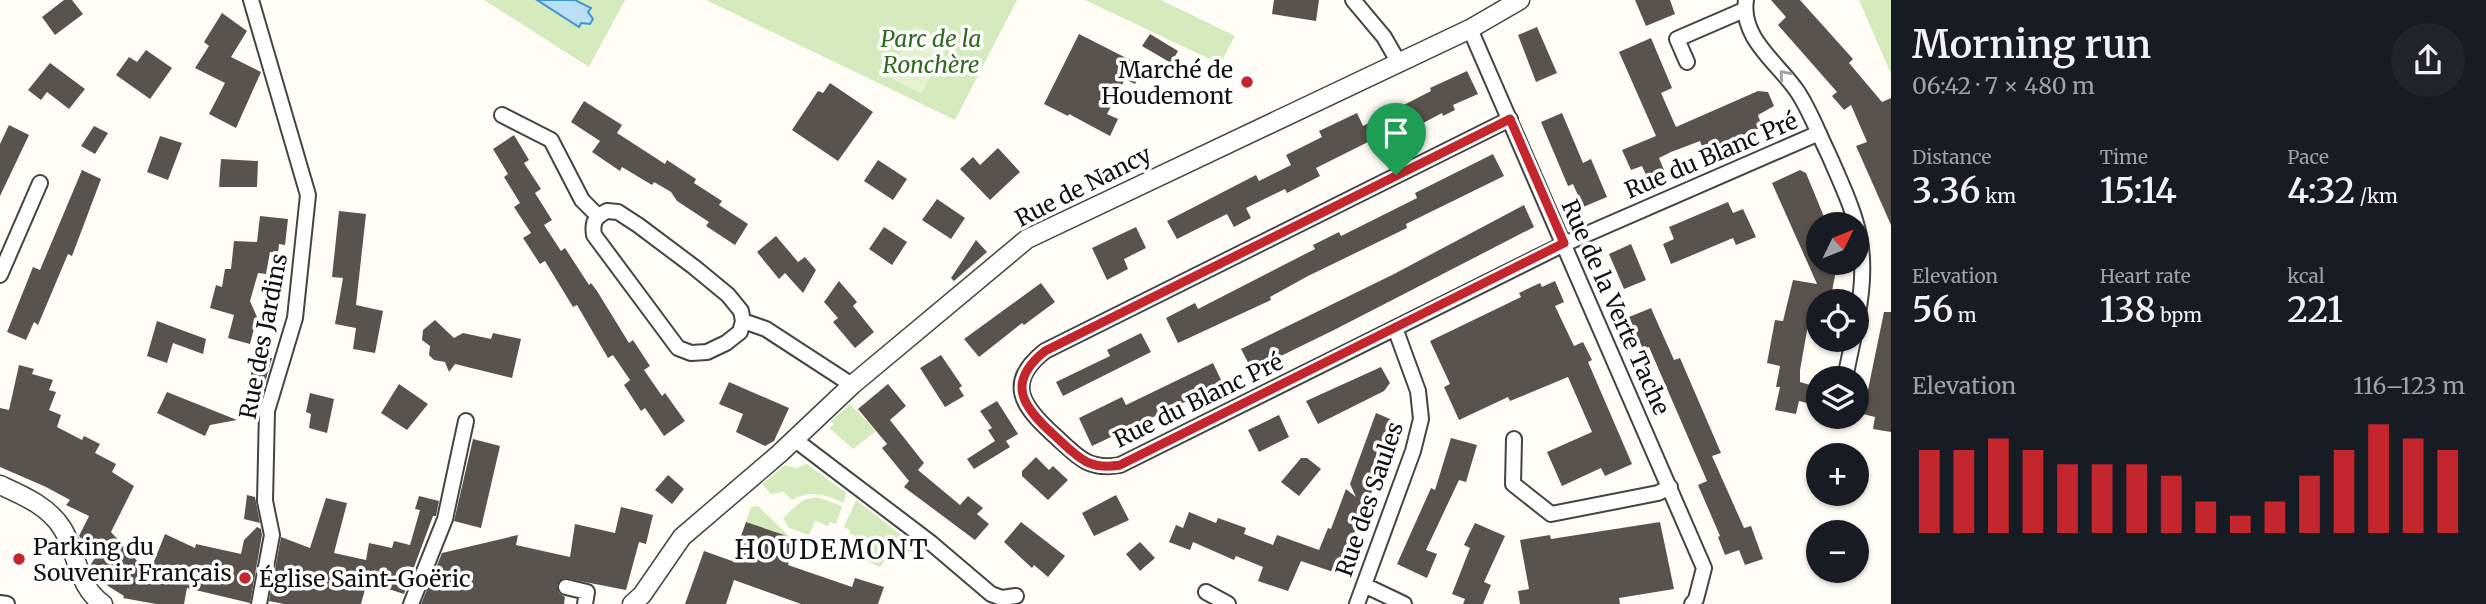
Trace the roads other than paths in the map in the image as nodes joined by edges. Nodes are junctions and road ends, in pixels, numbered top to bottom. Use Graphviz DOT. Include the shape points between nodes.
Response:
graph roads {
  1 [pos="251,0"];
  2 [pos="1353,0"];
  3 [pos="1520,0"];
  4 [pos="1745,5"];
  5 [pos="1470,29"];
  6 [pos="1687,62"];
  7 [pos="1399,63"];
  8 [pos="502,115"];
  9 [pos="1510,119"];
  10 [pos="1819,133"];
  11 [pos="40,183"];
  12 [pos="598,216"];
  13 [pos="1564,243"];
  14 [pos="0,275"];
  15 [pos="1863,289"];
  16 [pos="743,321"];
  17 [pos="1395,328"];
  18 [pos="852,385"];
  19 [pos="466,421"];
  20 [pos="794,439"];
  21 [pos="1514,439"];
  22 [pos="0,485"];
  23 [pos="1670,487"];
  24 [pos="1364,585"];
  25 [pos="566,587"];
  26 [pos="1206,592"];
  27 [pos="1016,596"];
  28 [pos="637,599"];
  29 [pos="103,604"];
  30 [pos="259,604"];
  31 [pos="411,604"];
  32 [pos="585,604"];
  33 [pos="1228,604"];
  34 [pos="1357,604"];
  35 [pos="1404,604"];
  36 [pos="1692,604"];
  1 -- 30 [label="street, Rue des Jardins" via="308,195 295,318 267,411 265,501 272,535"];
  2 -- 7 [label="street"];
  3 -- 5 [label="street, Rue de Nancy"];
  4 -- 6 [label="street" via="1677,39"];
  10 -- 4 [label="street, one-way" via="1797,90 1758,45"];
  5 -- 7 [label="street, Rue de Nancy"];
  5 -- 9 [label="street, Rue de la Verte Tache"];
  7 -- 18 [label="street, Rue de Nancy" via="1027,239"];
  8 -- 12 [label="street" via="551,139 582,200"];
  9 -- 13 [label="street, Rue de la Verte Tache"];
  9 -- 17 [label="street, Rue du Blanc Pré" via="1045,351 1027,369 1022,393 1030,413 1080,458 1105,468 1120,465"];
  10 -- 13 [label="street, Rue du Blanc Pré"];
  10 -- 15 [label="street" via="1856,215 1863,248"];
  11 -- 14 [label="street"];
  12 -- 16 [label="street" via="618,212 638,225 728,295"];
  12 -- 16 [label="street" via="594,235 678,348 706,352 740,332"];
  13 -- 17 [label="street, Rue du Blanc Pré"];
  13 -- 23 [label="street, Rue de la Verte Tache"];
  16 -- 18 [label="street" via="766,329"];
  17 -- 24 [label="street, Rue des Saules" via="1418,391 1421,419"];
  18 -- 20 [label="street, Rue de Nancy"];
  19 -- 31 [label="street" via="444,519"];
  20 -- 27 [label="street" via="991,594"];
  20 -- 28 [label="street, Rue de Nancy" via="682,537"];
  21 -- 23 [label="street" via="1513,484 1551,514"];
  22 -- 29 [label="street" via="51,515 63,530 87,587"];
  23 -- 36 [label="street, Rue de la Verte Tache" via="1704,568"];
  24 -- 34 [label="street, Rue des Saules"];
  24 -- 35 [label="street"];
  25 -- 32 [label="street" via="587,592"];
  26 -- 33 [label="street"];
}
